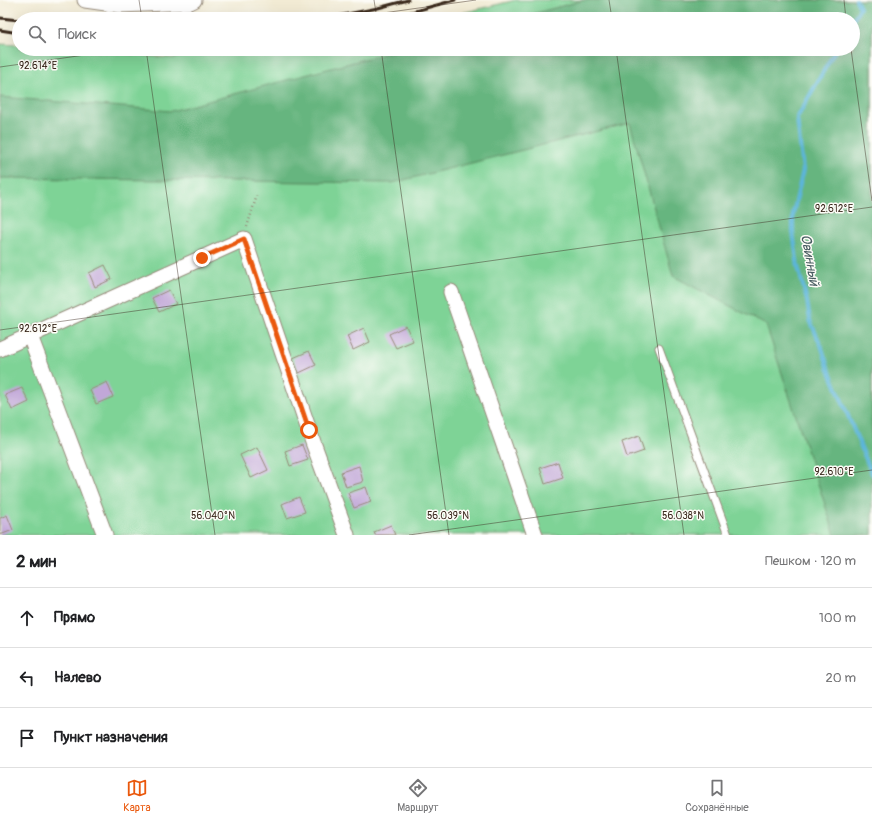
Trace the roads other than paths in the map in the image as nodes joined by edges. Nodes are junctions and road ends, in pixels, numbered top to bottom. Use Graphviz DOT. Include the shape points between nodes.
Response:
graph roads {
  1 [pos="85,0"];
  2 [pos="191,1"];
  3 [pos="451,292"];
  4 [pos="30,336"];
  5 [pos="659,348"];
  6 [pos="0,349"];
  7 [pos="105,535"];
  8 [pos="347,535"];
  9 [pos="535,535"];
  10 [pos="728,535"];
  1 -- 2 [label="street" via="120,5"];
  3 -- 9 [label="street"];
  4 -- 6 [label="street"];
  4 -- 7 [label="street"];
  4 -- 8 [label="street" via="244,239"];
  5 -- 10 [label="lane"];
}
